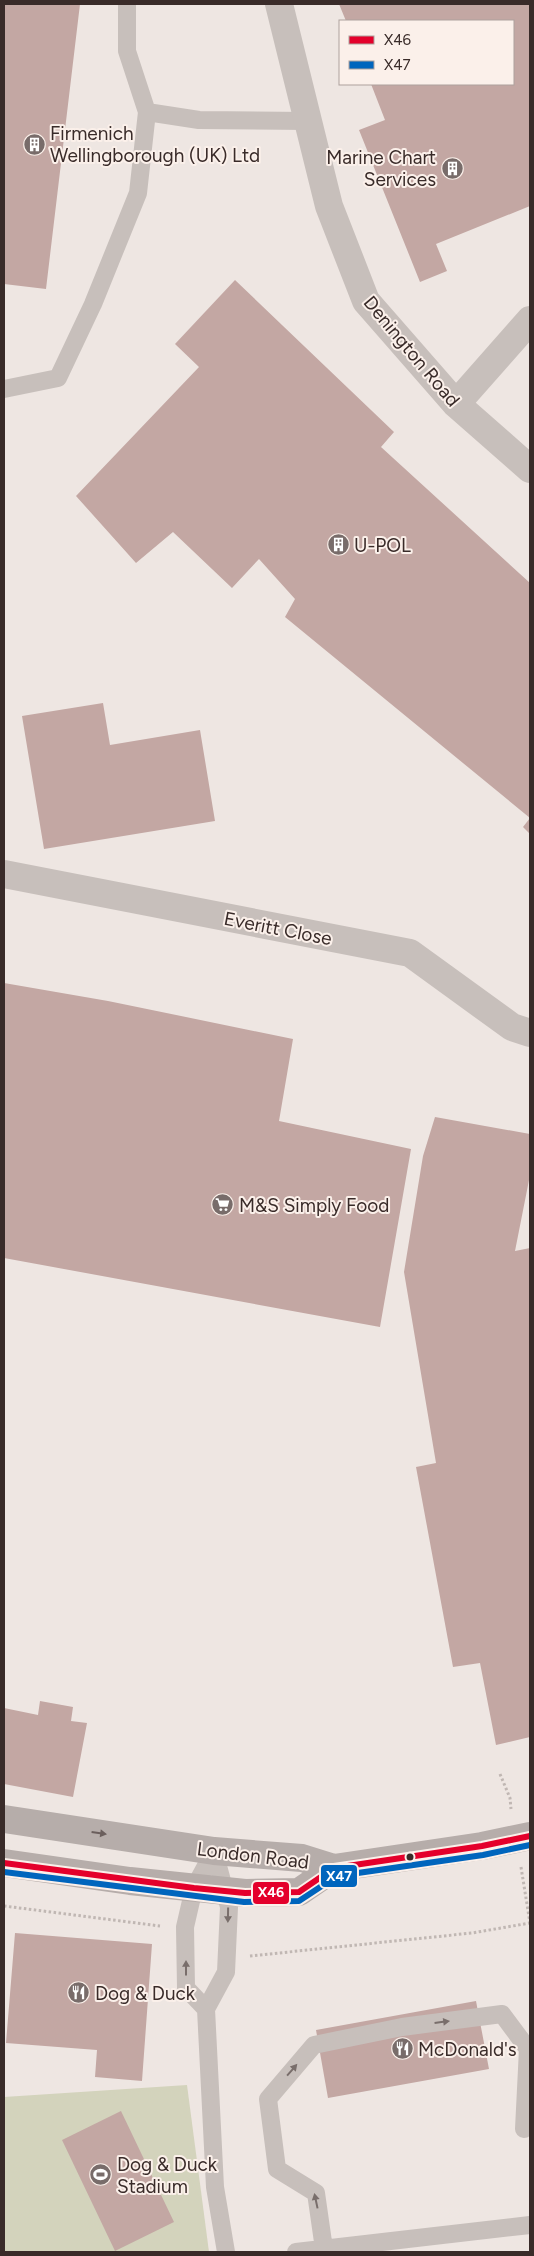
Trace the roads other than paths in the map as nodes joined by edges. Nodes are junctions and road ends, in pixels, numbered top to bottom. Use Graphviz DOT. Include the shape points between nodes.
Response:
graph roads {
  1 [pos="127,4"];
  2 [pos="279,4"];
  3 [pos="147,112"];
  4 [pos="308,121"];
  5 [pos="530,320"];
  6 [pos="4,389"];
  7 [pos="456,404"];
  8 [pos="530,469"];
  9 [pos="4,874"];
  10 [pos="530,1033"];
  11 [pos="4,1819"];
  12 [pos="525,1848"];
  13 [pos="214,1851"];
  14 [pos="4,1863"];
  15 [pos="334,1868"];
  16 [pos="194,1888"];
  17 [pos="225,1891"];
  18 [pos="206,2009"];
  19 [pos="524,2129"];
  20 [pos="530,2225"];
  21 [pos="324,2249"];
  22 [pos="226,2252"];
  23 [pos="296,2252"];
  1 -- 3 [label="lane" via="127,51"];
  2 -- 4 [label="street, Denington Road"];
  3 -- 4 [label="lane" via="199,120"];
  3 -- 6 [label="lane" via="138,193 93,304 58,378"];
  4 -- 7 [label="street, Denington Road" via="329,206 366,301"];
  5 -- 7 [label="street"];
  7 -- 8 [label="street, Denington Road"];
  9 -- 10 [label="street, Everitt Close" via="410,953 512,1027"];
  11 -- 13 [label="main road, London Road, one-way"];
  12 -- 15 [label="main road, London Road" via="482,1846"];
  13 -- 15 [label="main road, London Road" via="302,1858"];
  13 -- 16 [label="lane"];
  13 -- 17 [label="lane"];
  14 -- 16 [label="main road"];
  15 -- 17 [label="main road" via="299,1892"];
  16 -- 17 [label="main road"];
  18 -- 16 [label="lane, one-way" via="186,1988 185,1927"];
  17 -- 18 [label="lane, one-way" via="229,1907 226,1972"];
  18 -- 22 [label="lane" via="216,2187"];
  21 -- 19 [label="lane, one-way" via="316,2193 277,2169 268,2099 314,2046 402,2027 502,2014 528,2049"];
  20 -- 21 [label="lane"];
  21 -- 23 [label="lane"];
}
